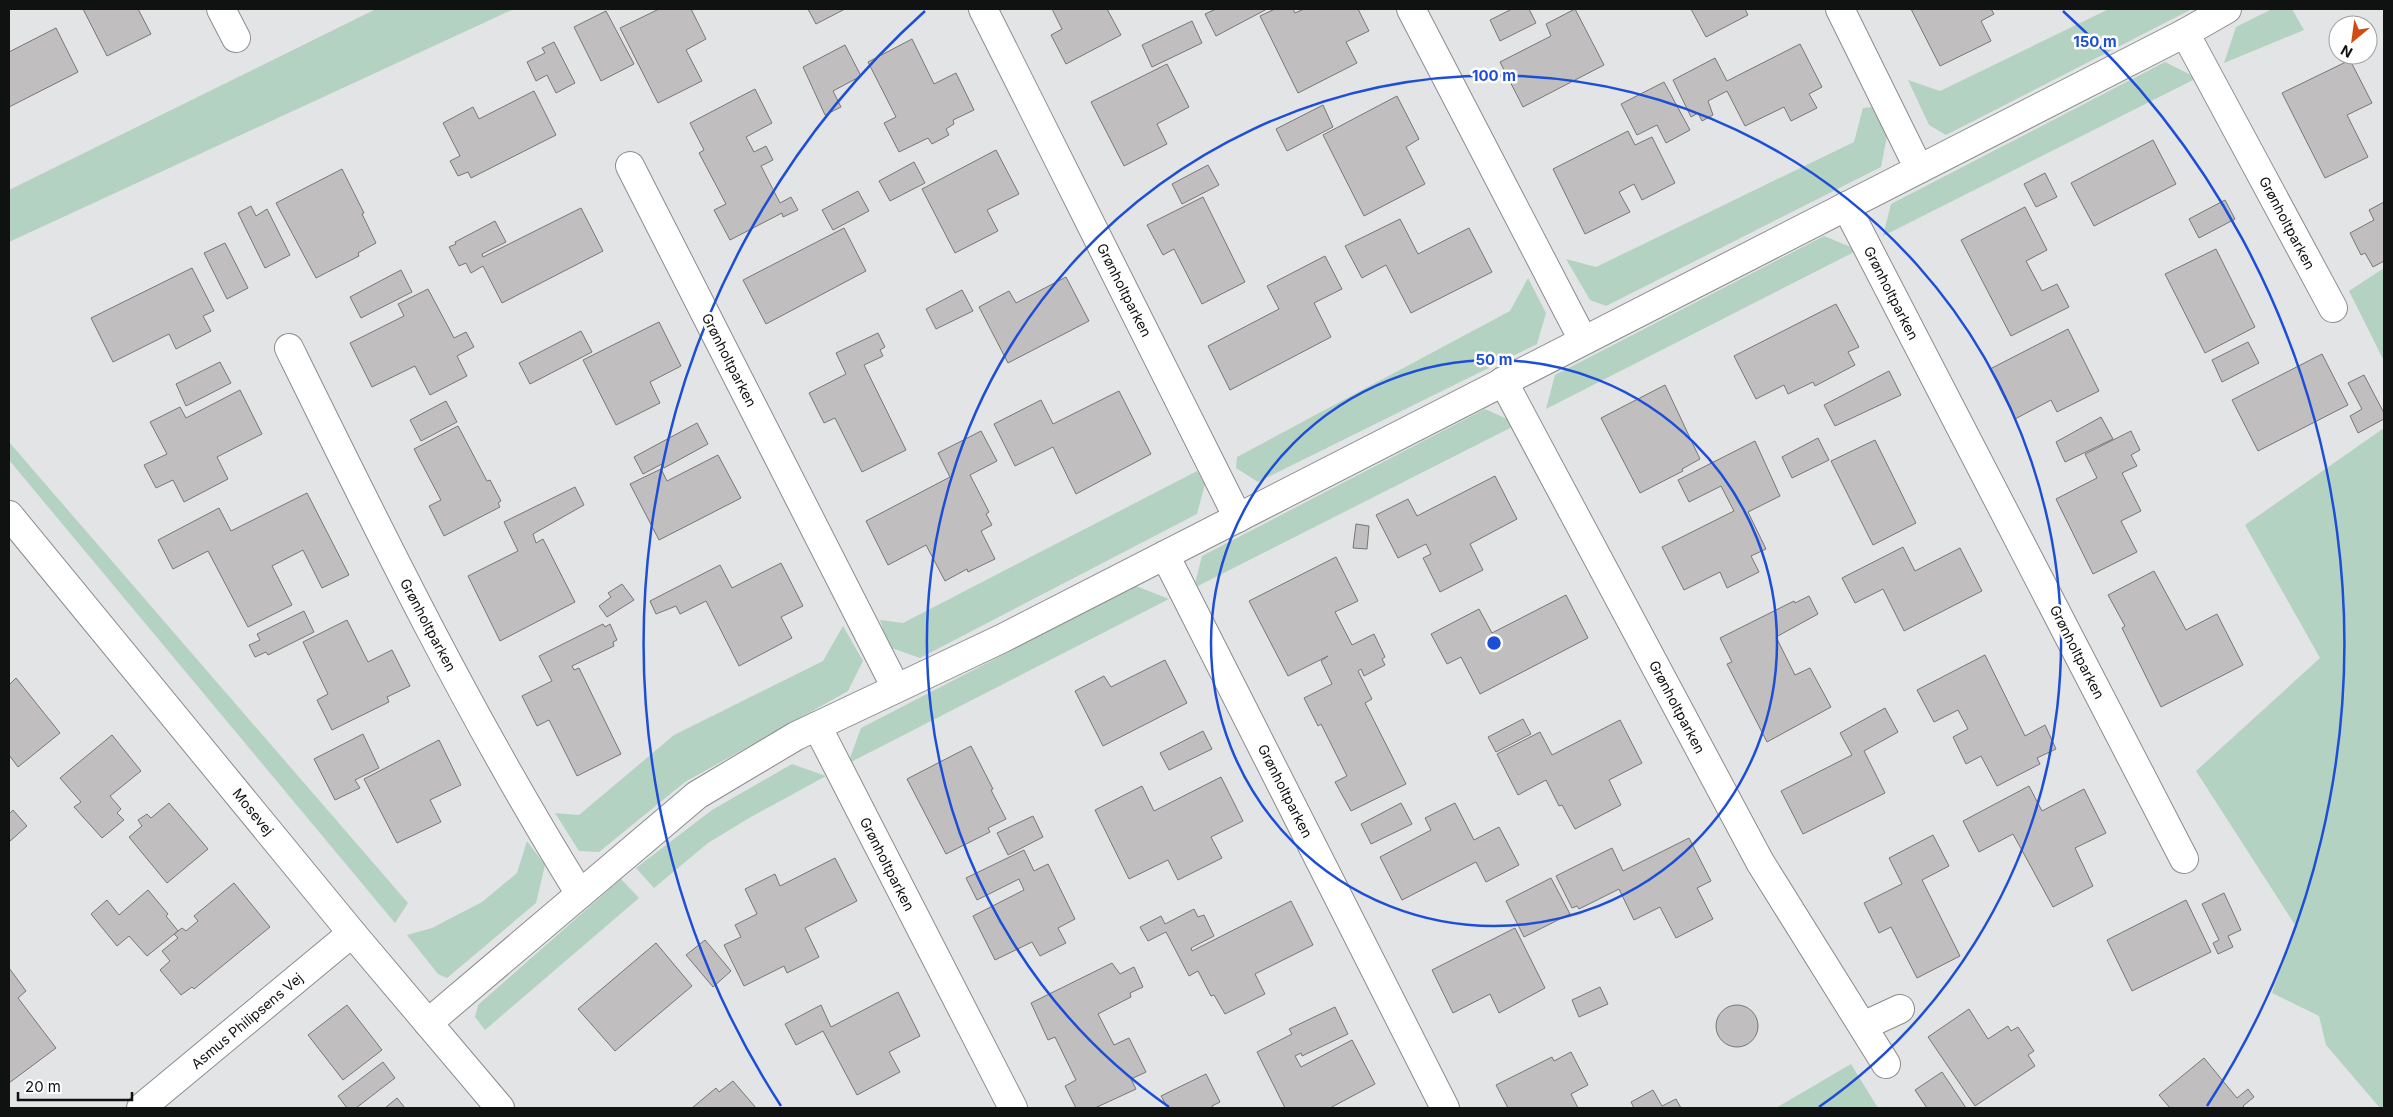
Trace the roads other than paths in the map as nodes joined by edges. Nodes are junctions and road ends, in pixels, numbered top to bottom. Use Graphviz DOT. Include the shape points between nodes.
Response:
graph roads {
  1 [pos="221,9"];
  2 [pos="983,9"];
  3 [pos="1411,9"];
  4 [pos="1840,9"];
  5 [pos="2227,9"];
  6 [pos="2185,33"];
  7 [pos="236,38"];
  8 [pos="630,166"];
  9 [pos="1919,168"];
  10 [pos="1846,206"];
  11 [pos="2333,308"];
  12 [pos="1583,340"];
  13 [pos="289,348"];
  14 [pos="1503,381"];
  15 [pos="9,514"];
  16 [pos="1238,518"];
  17 [pos="1165,555"];
  18 [pos="896,688"];
  19 [pos="817,726"];
  20 [pos="2184,859"];
  21 [pos="580,894"];
  22 [pos="352,933"];
  23 [pos="1900,1009"];
  24 [pos="428,1023"];
  25 [pos="1863,1026"];
  26 [pos="1886,1064"];
  27 [pos="141,1108"];
  28 [pos="500,1108"];
  29 [pos="1013,1108"];
  30 [pos="1445,1108"];
  1 -- 7 [label="street"];
  2 -- 16 [label="street, Grønholtparken"];
  3 -- 12 [label="street"];
  4 -- 9 [label="street"];
  5 -- 6 [label="street"];
  6 -- 9 [label="street"];
  6 -- 11 [label="street, Grønholtparken"];
  8 -- 18 [label="street, Grønholtparken"];
  9 -- 10 [label="street"];
  10 -- 12 [label="street"];
  10 -- 20 [label="street, Grønholtparken"];
  12 -- 14 [label="street"];
  13 -- 21 [label="street, Grønholtparken" via="410,594 538,826"];
  14 -- 16 [label="street"];
  14 -- 25 [label="street, Grønholtparken" via="1760,862"];
  15 -- 22 [label="street, Mosevej"];
  16 -- 17 [label="street"];
  17 -- 18 [label="street"];
  17 -- 30 [label="street, Grønholtparken"];
  18 -- 19 [label="street"];
  19 -- 21 [label="street" via="697,796"];
  19 -- 29 [label="street, Grønholtparken"];
  21 -- 24 [label="street"];
  22 -- 24 [label="street, Mosevej"];
  22 -- 27 [label="street, Asmus Philipsens Vej"];
  23 -- 25 [label="street"];
  24 -- 28 [label="street, Mosevej"];
  25 -- 26 [label="street, Grønholtparken"];
}
